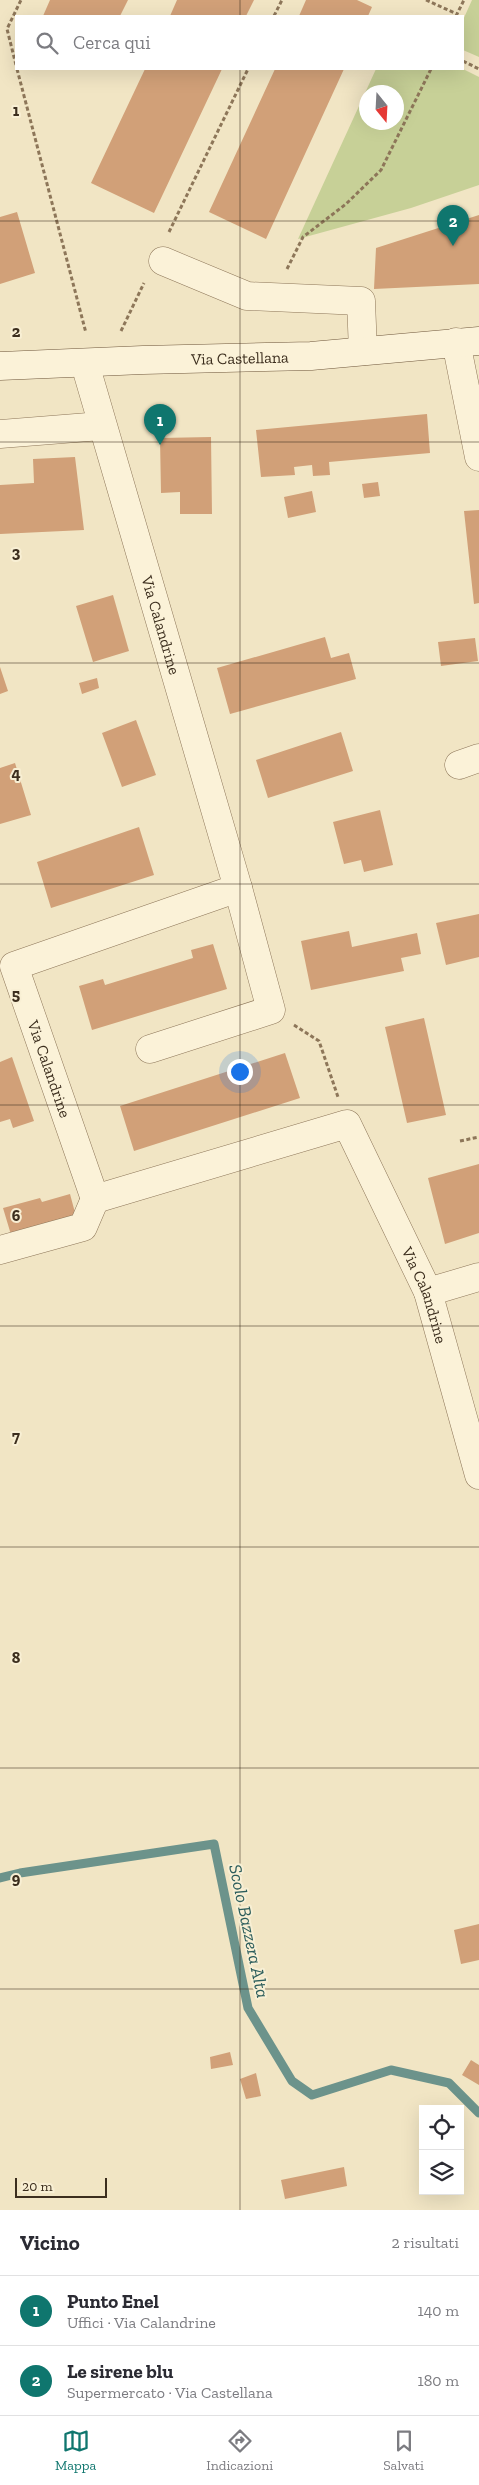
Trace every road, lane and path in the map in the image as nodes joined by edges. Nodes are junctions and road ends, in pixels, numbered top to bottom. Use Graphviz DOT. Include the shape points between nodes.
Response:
graph roads {
  1 [pos="21,0"];
  2 [pos="282,0"];
  3 [pos="426,0"];
  4 [pos="464,0"];
  5 [pos="274,15"];
  6 [pos="457,15"];
  7 [pos="15,59"];
  8 [pos="464,62"];
  9 [pos="479,69"];
  10 [pos="18,70"];
  11 [pos="248,70"];
  12 [pos="430,70"];
  13 [pos="159,258"];
  14 [pos="286,271"];
  15 [pos="117,340"];
  16 [pos="468,342"];
  17 [pos="364,351"];
  18 [pos="89,363"];
  19 [pos="0,366"];
  20 [pos="101,426"];
  21 [pos="0,434"];
  22 [pos="479,457"];
  23 [pos="238,888"];
  24 [pos="7,967"];
  25 [pos="318,1041"];
  26 [pos="150,1049"];
  27 [pos="347,1124"];
  28 [pos="479,1136"];
  29 [pos="460,1142"];
  30 [pos="95,1199"];
  31 [pos="0,1250"];
  32 [pos="479,1277"];
  33 [pos="428,1292"];
  34 [pos="479,1475"];
  1 -- 7 [label="path" via="7,29"];
  2 -- 5 [label="path"];
  3 -- 6 [label="path"];
  4 -- 6 [label="path"];
  8 -- 9 [label="path"];
  10 -- 18 [label="path"];
  11 -- 13 [label="path"];
  12 -- 14 [label="path" via="380,170 346,204 303,237"];
  13 -- 15 [label="path"];
  13 -- 17 [label="street" via="247,296 361,300"];
  16 -- 17 [label="street, Via Castellana"];
  16 -- 22 [label="street"];
  17 -- 18 [label="street, Via Castellana" via="311,356"];
  18 -- 19 [label="street, Via Castellana"];
  18 -- 20 [label="street, Via Calandrine"];
  20 -- 21 [label="street"];
  20 -- 23 [label="street, Via Calandrine"];
  23 -- 24 [label="street, Via Calandrine"];
  23 -- 26 [label="street, Via Calandrine" via="271,1010"];
  24 -- 30 [label="street, Via Calandrine"];
  25 -- 27 [label="path"];
  27 -- 30 [label="street"];
  27 -- 33 [label="street, Via Calandrine"];
  28 -- 29 [label="path"];
  30 -- 31 [label="street" via="83,1227"];
  32 -- 33 [label="street"];
  33 -- 34 [label="street, Via Calandrine"];
}
